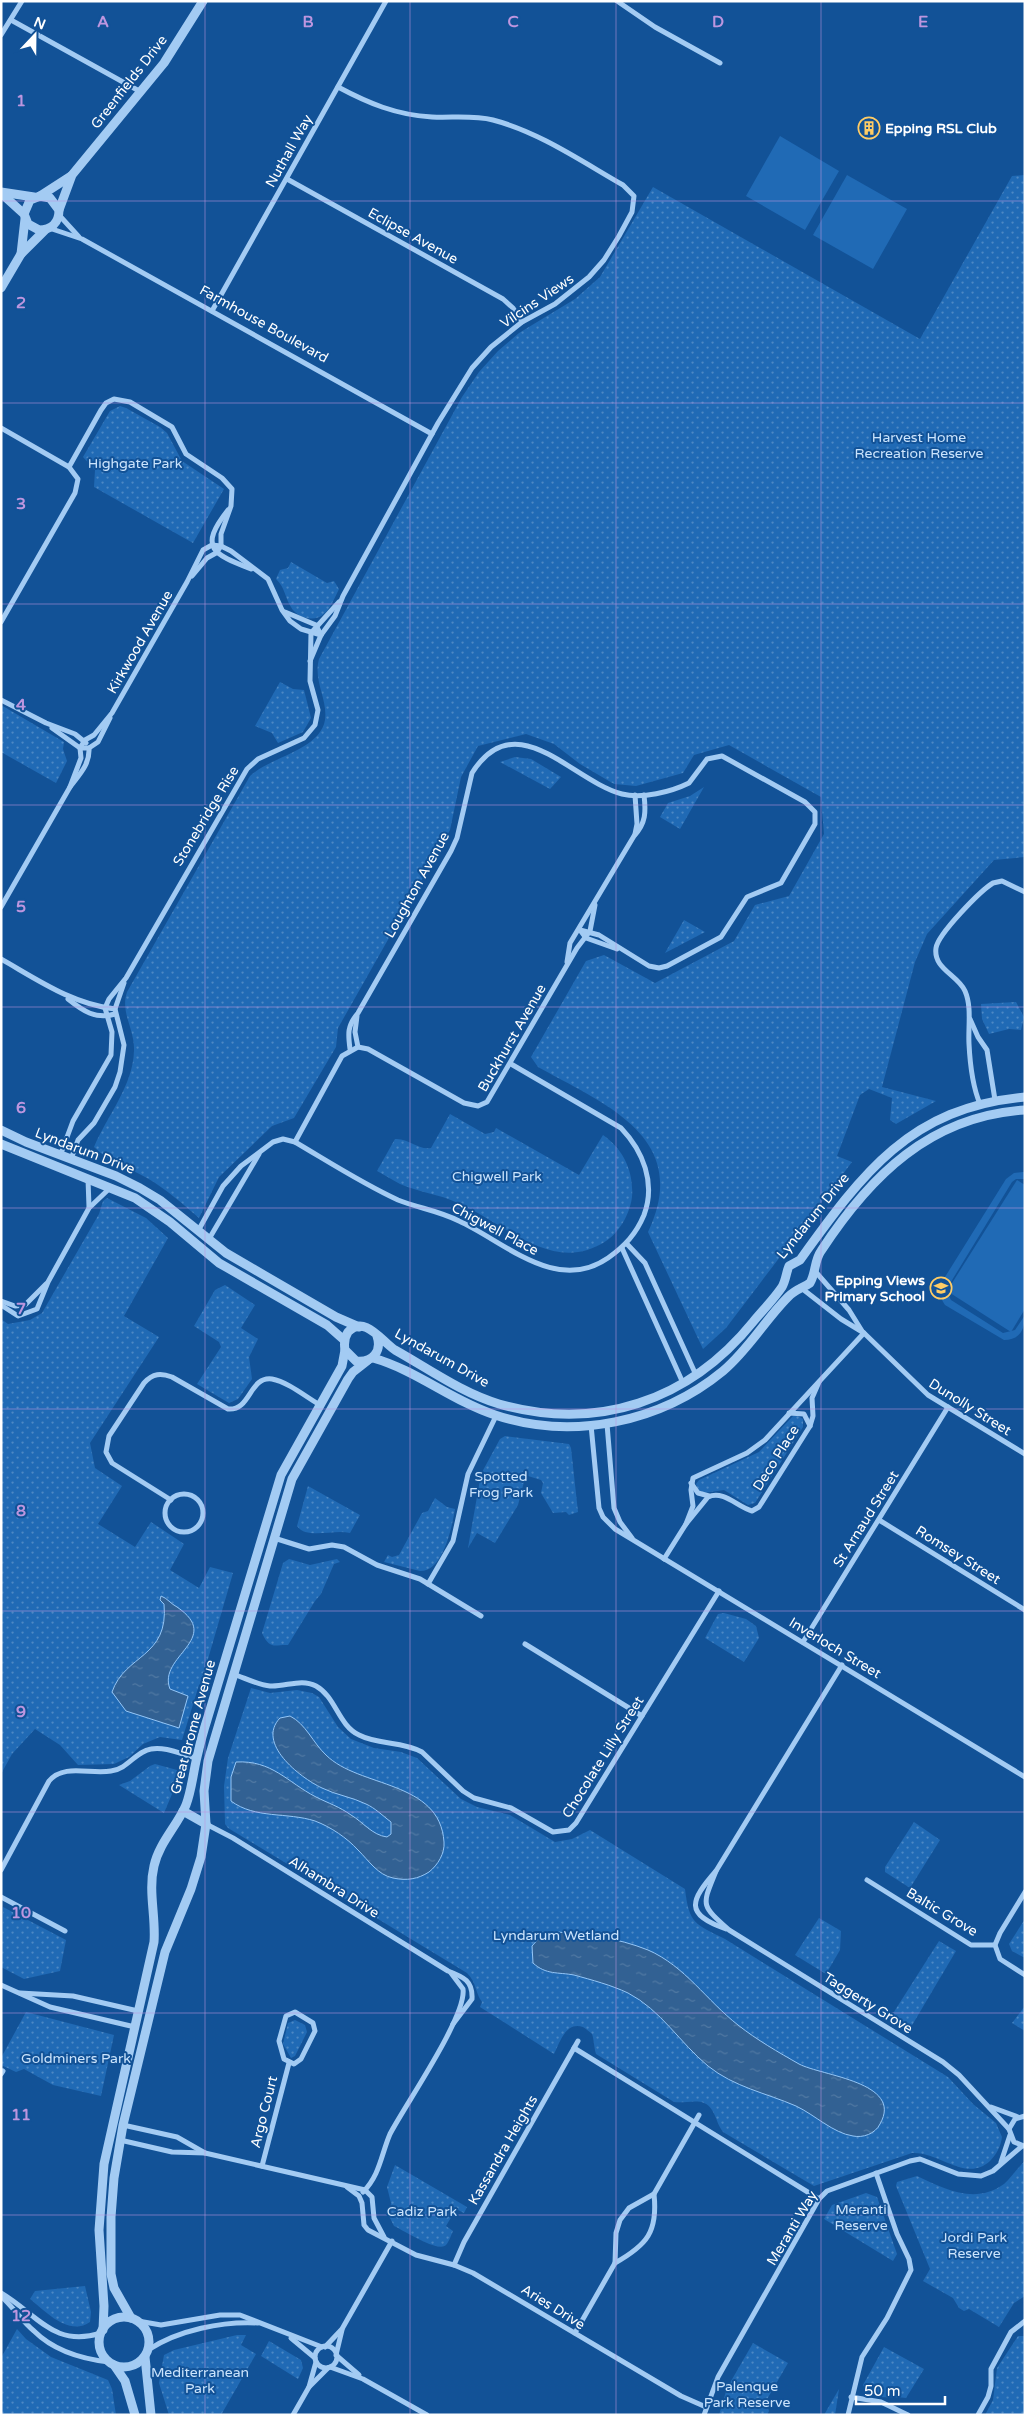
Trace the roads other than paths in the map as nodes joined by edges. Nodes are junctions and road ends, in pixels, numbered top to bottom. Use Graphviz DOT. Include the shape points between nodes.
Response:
graph roads {
  1 [pos="22,1"];
  2 [pos="203,1"];
  3 [pos="386,1"];
  4 [pos="617,1"];
  5 [pos="11,20"];
  6 [pos="1,35"];
  7 [pos="720,63"];
  8 [pos="338,86"];
  9 [pos="141,92"];
  10 [pos="72,175"];
  11 [pos="287,179"];
  12 [pos="1,192"];
  13 [pos="37,196"];
  14 [pos="59,213"];
  15 [pos="25,216"];
  16 [pos="47,229"];
  17 [pos="82,239"];
  18 [pos="21,254"];
  19 [pos="1,288"];
  20 [pos="212,311"];
  21 [pos="522,322"];
  22 [pos="1,428"];
  23 [pos="432,434"];
  24 [pos="69,466"];
  25 [pos="231,506"];
  26 [pos="212,546"];
  27 [pos="219,549"];
  28 [pos="257,571"];
  29 [pos="187,582"];
  30 [pos="343,596"];
  31 [pos="282,610"];
  32 [pos="1,622"];
  33 [pos="314,629"];
  34 [pos="321,635"];
  35 [pos="310,661"];
  36 [pos="1,695"];
  37 [pos="1,700"];
  38 [pos="15,705"];
  39 [pos="112,713"];
  40 [pos="46,723"];
  41 [pos="85,740"];
  42 [pos="80,748"];
  43 [pos="89,748"];
  44 [pos="70,787"];
  45 [pos="635,795"];
  46 [pos="644,795"];
  47 [pos="634,836"];
  48 [pos="1024,891"];
  49 [pos="595,905"];
  50 [pos="1,907"];
  51 [pos="580,930"];
  52 [pos="590,931"];
  53 [pos="586,938"];
  54 [pos="622,950"];
  55 [pos="1,959"];
  56 [pos="567,965"];
  57 [pos="126,978"];
  58 [pos="64,996"];
  59 [pos="105,1008"];
  60 [pos="115,1012"];
  61 [pos="358,1013"];
  62 [pos="106,1016"];
  63 [pos="969,1016"];
  64 [pos="358,1047"];
  65 [pos="350,1049"];
  66 [pos="511,1064"];
  67 [pos="1025,1096"];
  68 [pos="995,1100"];
  69 [pos="980,1104"];
  70 [pos="1025,1110"];
  71 [pos="996,1113"];
  72 [pos="984,1116"];
  73 [pos="1,1130"];
  74 [pos="295,1142"];
  75 [pos="1,1144"];
  76 [pos="261,1152"];
  77 [pos="60,1156"];
  78 [pos="71,1160"];
  79 [pos="56,1168"];
  80 [pos="66,1172"];
  81 [pos="88,1179"];
  82 [pos="111,1187"];
  83 [pos="89,1208"];
  84 [pos="198,1231"];
  85 [pos="208,1240"];
  86 [pos="193,1242"];
  87 [pos="627,1244"];
  88 [pos="622,1248"];
  89 [pos="202,1249"];
  90 [pos="800,1260"];
  91 [pos="814,1270"];
  92 [pos="787,1277"];
  93 [pos="48,1282"];
  94 [pos="800,1287"];
  95 [pos="1,1301"];
  96 [pos="1,1305"];
  97 [pos="359,1327"];
  98 [pos="864,1333"];
  99 [pos="377,1336"];
  100 [pos="344,1340"];
  101 [pos="345,1350"];
  102 [pos="370,1359"];
  103 [pos="696,1376"];
  104 [pos="819,1381"];
  105 [pos="684,1383"];
  106 [pos="702,1387"];
  107 [pos="689,1395"];
  108 [pos="499,1404"];
  109 [pos="320,1405"];
  110 [pos="948,1407"];
  111 [pos="330,1411"];
  112 [pos="606,1412"];
  113 [pos="789,1413"];
  114 [pos="590,1414"];
  115 [pos="496,1416"];
  116 [pos="607,1424"];
  117 [pos="591,1426"];
  118 [pos="810,1426"];
  119 [pos="1025,1454"];
  120 [pos="691,1483"];
  121 [pos="710,1496"];
  122 [pos="171,1500"];
  123 [pos="879,1520"];
  124 [pos="686,1524"];
  125 [pos="262,1534"];
  126 [pos="274,1538"];
  127 [pos="633,1540"];
  128 [pos="664,1559"];
  129 [pos="428,1584"];
  130 [pos="719,1591"];
  131 [pos="1025,1610"];
  132 [pos="481,1616"];
  133 [pos="803,1642"];
  134 [pos="525,1644"];
  135 [pos="842,1665"];
  136 [pos="222,1670"];
  137 [pos="234,1674"];
  138 [pos="642,1716"];
  139 [pos="196,1758"];
  140 [pos="208,1761"];
  141 [pos="1025,1777"];
  142 [pos="183,1811"];
  143 [pos="206,1824"];
  144 [pos="1,1870"];
  145 [pos="716,1871"];
  146 [pos="867,1880"];
  147 [pos="1025,1892"];
  148 [pos="1,1897"];
  149 [pos="729,1930"];
  150 [pos="64,1931"];
  151 [pos="995,1945"];
  152 [pos="448,1971"];
  153 [pos="1025,1975"];
  154 [pos="1,1985"];
  155 [pos="17,1993"];
  156 [pos="138,2011"];
  157 [pos="150,2014"];
  158 [pos="453,2024"];
  159 [pos="135,2026"];
  160 [pos="147,2029"];
  161 [pos="578,2041"];
  162 [pos="574,2048"];
  163 [pos="289,2063"];
  164 [pos="986,2104"];
  165 [pos="699,2115"];
  166 [pos="1023,2116"];
  167 [pos="112,2122"];
  168 [pos="695,2122"];
  169 [pos="124,2125"];
  170 [pos="1010,2132"];
  171 [pos="109,2136"];
  172 [pos="120,2140"];
  173 [pos="1023,2146"];
  174 [pos="205,2153"];
  175 [pos="1000,2163"];
  176 [pos="262,2166"];
  177 [pos="876,2173"];
  178 [pos="347,2187"];
  179 [pos="365,2190"];
  180 [pos="654,2194"];
  181 [pos="359,2196"];
  182 [pos="819,2199"];
  183 [pos="384,2237"];
  184 [pos="392,2241"];
  185 [pos="615,2263"];
  186 [pos="454,2264"];
  187 [pos="1,2295"];
  188 [pos="134,2319"];
  189 [pos="1025,2321"];
  190 [pos="264,2323"];
  191 [pos="342,2329"];
  192 [pos="102,2331"];
  193 [pos="575,2333"];
  194 [pos="289,2336"];
  195 [pos="323,2347"];
  196 [pos="146,2353"];
  197 [pos="337,2356"];
  198 [pos="315,2360"];
  199 [pos="112,2363"];
  200 [pos="329,2368"];
  201 [pos="363,2379"];
  202 [pos="308,2387"];
  203 [pos="850,2397"];
  204 [pos="706,2407"];
  205 [pos="135,2415"];
  206 [pos="151,2415"];
  207 [pos="293,2415"];
  208 [pos="426,2415"];
  209 [pos="704,2415"];
  210 [pos="848,2415"];
  211 [pos="908,2415"];
  212 [pos="978,2415"];
  1 -- 5 [label="street"];
  2 -- 9 [label="street, Greenfields Drive" via="164,63"];
  3 -- 8 [label="street, Nuthall Way"];
  4 -- 7 [label="street" via="655,27"];
  5 -- 6 [label="street"];
  5 -- 9 [label="street"];
  8 -- 11 [label="street, Nuthall Way"];
  8 -- 21 [label="street, Vilcins Views" via="365,101 398,113 470,117 512,125 552,144 630,190 634,196 632,212 604,260 574,291"];
  9 -- 10 [label="street, Greenfields Drive"];
  10 -- 13 [label="street, Greenfields Drive"];
  10 -- 14 [label="street, Greenfields Drive"];
  11 -- 20 [label="street, Nuthall Way"];
  11 -- 21 [label="street, Eclipse Avenue" via="503,299"];
  12 -- 13 [label="street"];
  12 -- 15 [label="street"];
  13 -- 14 [label="street" via="54,201"];
  13 -- 15 [label="street" via="27,204"];
  14 -- 16 [label="street" via="56,223"];
  14 -- 17 [label="street, Farmhouse Boulevard"];
  15 -- 16 [label="street" via="33,228"];
  15 -- 18 [label="street"];
  16 -- 17 [label="street, Farmhouse Boulevard"];
  16 -- 18 [label="street"];
  17 -- 20 [label="street, Farmhouse Boulevard"];
  18 -- 19 [label="street"];
  20 -- 23 [label="street, Farmhouse Boulevard"];
  21 -- 23 [label="street, Vilcins Views" via="491,347 472,368"];
  22 -- 24 [label="street"];
  23 -- 30 [label="street, Vilcins Views"];
  24 -- 25 [label="street" via="106,403 122,399 172,427 186,454 228,482 232,489"];
  24 -- 32 [label="street" via="78,479 75,493"];
  25 -- 26 [label="street" via="212,534"];
  25 -- 27 [label="street"];
  26 -- 27 [label="street"];
  26 -- 29 [label="street, Kirkwood Avenue" via="203,550"];
  27 -- 28 [label="street"];
  27 -- 28 [label="street"];
  27 -- 29 [label="street, Kirkwood Avenue"];
  28 -- 31 [label="street" via="268,579"];
  29 -- 39 [label="street, Kirkwood Avenue"];
  30 -- 33 [label="street, Vilcins Views"];
  30 -- 34 [label="street, Vilcins Views" via="335,616"];
  31 -- 33 [label="street"];
  31 -- 33 [label="street" via="290,620"];
  33 -- 34 [label="street"];
  33 -- 34 [label="street"];
  33 -- 35 [label="street, Stonebridge Rise"];
  34 -- 35 [label="street, Stonebridge Rise"];
  35 -- 57 [label="street, Stonebridge Rise" via="310,681 318,710 315,726 304,738 258,759 247,769"];
  36 -- 38 [label="street"];
  37 -- 38 [label="street"];
  38 -- 40 [label="street"];
  39 -- 41 [label="street, Kirkwood Avenue" via="94,735"];
  39 -- 43 [label="street, Kirkwood Avenue" via="106,731"];
  40 -- 41 [label="street"];
  40 -- 42 [label="street"];
  41 -- 42 [label="street, Kirkwood Avenue"];
  41 -- 43 [label="street"];
  42 -- 43 [label="street"];
  42 -- 44 [label="street, Kirkwood Avenue" via="81,758"];
  43 -- 44 [label="street, Kirkwood Avenue" via="89,758"];
  44 -- 50 [label="street, Kirkwood Avenue"];
  45 -- 46 [label="street, Loughton Avenue"];
  45 -- 47 [label="street, Buckhurst Avenue" via="638,824"];
  45 -- 61 [label="street, Loughton Avenue" via="600,785 547,753 525,744 503,746 484,757 472,773 451,852"];
  46 -- 47 [label="street, Buckhurst Avenue" via="646,812 642,827"];
  46 -- 54 [label="street, Loughton Avenue" via="689,783 707,758 722,756 805,802 815,812 816,820 781,883 747,897 725,934 717,940 659,968"];
  47 -- 49 [label="street, Buckhurst Avenue"];
  48 -- 63 [label="street" via="1002,881 993,882 937,944 937,960 965,991"];
  49 -- 51 [label="street, Buckhurst Avenue" via="587,912"];
  49 -- 52 [label="street, Buckhurst Avenue"];
  51 -- 52 [label="street, Loughton Avenue"];
  51 -- 53 [label="street"];
  51 -- 56 [label="street, Buckhurst Avenue" via="570,943"];
  52 -- 53 [label="street, Buckhurst Avenue"];
  52 -- 54 [label="street, Loughton Avenue"];
  53 -- 54 [label="street, Loughton Avenue"];
  53 -- 56 [label="street, Buckhurst Avenue"];
  55 -- 58 [label="street"];
  56 -- 66 [label="street, Buckhurst Avenue"];
  57 -- 59 [label="street, Stonebridge Rise"];
  57 -- 60 [label="street, Stonebridge Rise"];
  58 -- 59 [label="street"];
  58 -- 62 [label="street" via="92,1015"];
  59 -- 60 [label="street"];
  59 -- 62 [label="street"];
  60 -- 62 [label="street"];
  60 -- 78 [label="street" via="124,1045 120,1072 94,1123 78,1140"];
  61 -- 64 [label="street, Loughton Avenue" via="355,1032"];
  61 -- 65 [label="street, Loughton Avenue" via="347,1032"];
  62 -- 77 [label="street" via="112,1032 111,1055 73,1121"];
  63 -- 68 [label="street" via="987,1050"];
  63 -- 69 [label="street" via="972,1076"];
  64 -- 65 [label="street"];
  64 -- 66 [label="street, Buckhurst Avenue" via="368,1049 472,1106 483,1105 491,1098"];
  65 -- 74 [label="street" via="342,1056"];
  66 -- 87 [label="street, Chigwell Place" via="610,1120 632,1140 646,1169 648,1186 644,1214"];
  67 -- 68 [label="street, Lyndarum Drive"];
  68 -- 69 [label="street, Lyndarum Drive"];
  68 -- 71 [label="street"];
  69 -- 72 [label="street"];
  69 -- 90 [label="street, Lyndarum Drive" via="930,1124 888,1152 854,1186"];
  70 -- 71 [label="street, Lyndarum Drive"];
  71 -- 72 [label="street, Lyndarum Drive"];
  72 -- 91 [label="street, Lyndarum Drive" via="935,1135 880,1175 820,1252"];
  73 -- 77 [label="street, Lyndarum Drive"];
  74 -- 76 [label="street" via="278,1140"];
  74 -- 88 [label="street, Chigwell Place" via="395,1198 461,1222 547,1268 587,1268"];
  75 -- 79 [label="street, Lyndarum Drive"];
  76 -- 84 [label="street" via="230,1176"];
  76 -- 85 [label="street"];
  77 -- 78 [label="street, Lyndarum Drive"];
  77 -- 79 [label="street"];
  78 -- 80 [label="street"];
  78 -- 84 [label="street, Lyndarum Drive" via="140,1188"];
  79 -- 80 [label="street, Lyndarum Drive"];
  80 -- 81 [label="street, Lyndarum Drive"];
  81 -- 82 [label="street, Lyndarum Drive"];
  81 -- 83 [label="street"];
  82 -- 83 [label="street"];
  82 -- 86 [label="street, Lyndarum Drive" via="153,1210"];
  83 -- 93 [label="street"];
  84 -- 85 [label="street, Lyndarum Drive"];
  84 -- 86 [label="street"];
  85 -- 89 [label="street"];
  85 -- 97 [label="street, Lyndarum Drive" via="252,1269"];
  86 -- 89 [label="street, Lyndarum Drive"];
  87 -- 88 [label="street, Chigwell Place"];
  87 -- 103 [label="street" via="645,1263"];
  88 -- 105 [label="street"];
  89 -- 100 [label="street, Lyndarum Drive" via="219,1263 327,1325"];
  90 -- 91 [label="street" via="809,1262"];
  90 -- 92 [label="street, Lyndarum Drive" via="789,1266"];
  91 -- 94 [label="street, Lyndarum Drive" via="810,1283"];
  91 -- 98 [label="street, Dunolly Street" via="850,1310"];
  92 -- 94 [label="street" via="793,1285"];
  92 -- 103 [label="street, Lyndarum Drive" via="742,1335"];
  93 -- 95 [label="street" via="25,1306"];
  93 -- 96 [label="street" via="34,1312 18,1316"];
  94 -- 98 [label="street, Dunolly Street"];
  94 -- 106 [label="street, Lyndarum Drive" via="779,1307 752,1342"];
  97 -- 99 [label="street" via="369,1328"];
  97 -- 100 [label="street" via="350,1331"];
  98 -- 104 [label="street, Deco Place"];
  98 -- 110 [label="street, Dunolly Street" via="922,1390"];
  99 -- 102 [label="street" via="379,1348"];
  99 -- 108 [label="street, Lyndarum Drive" via="393,1349 464,1390"];
  100 -- 101 [label="street"];
  101 -- 102 [label="street" via="356,1361"];
  101 -- 109 [label="street, Great Brome Avenue" via="342,1366"];
  102 -- 111 [label="street, Great Brome Avenue" via="353,1372"];
  102 -- 115 [label="street, Lyndarum Drive" via="394,1365"];
  103 -- 105 [label="street, Lyndarum Drive"];
  103 -- 106 [label="street"];
  104 -- 113 [label="street, Deco Place" via="801,1404"];
  104 -- 118 [label="street, Deco Place" via="812,1398"];
  105 -- 107 [label="street"];
  105 -- 112 [label="street, Lyndarum Drive" via="658,1396"];
  106 -- 107 [label="street, Lyndarum Drive"];
  107 -- 116 [label="street, Lyndarum Drive" via="654,1411"];
  108 -- 114 [label="street, Lyndarum Drive" via="552,1415"];
  108 -- 115 [label="street"];
  109 -- 111 [label="street"];
  109 -- 122 [label="street" via="280,1382 266,1379 257,1384 243,1405 228,1409 172,1377 162,1374 151,1376 109,1436 106,1452 112,1463"];
  109 -- 125 [label="street, Great Brome Avenue" via="281,1475"];
  110 -- 119 [label="street, Dunolly Street"];
  110 -- 123 [label="street, St Arnaud Street"];
  111 -- 126 [label="street, Great Brome Avenue" via="292,1478"];
  112 -- 114 [label="street, Lyndarum Drive"];
  112 -- 116 [label="street"];
  113 -- 118 [label="street, Deco Place" via="804,1414"];
  113 -- 120 [label="street, Deco Place" via="756,1447 696,1476"];
  114 -- 117 [label="street"];
  115 -- 117 [label="street, Lyndarum Drive" via="537,1425"];
  115 -- 129 [label="street" via="468,1474 453,1540"];
  116 -- 117 [label="street, Lyndarum Drive"];
  116 -- 127 [label="street, Inverloch Street" via="614,1508"];
  117 -- 127 [label="street, Inverloch Street" via="599,1508 615,1529"];
  118 -- 121 [label="street, Deco Place" via="756,1509 747,1510 722,1496"];
  120 -- 121 [label="street, Deco Place" via="698,1493"];
  120 -- 124 [label="street" via="693,1501"];
  121 -- 124 [label="street"];
  122 -- 122 [label="street" via="187,1495 198,1501 202,1518 196,1528 178,1531 168,1523 165,1511"];
  123 -- 131 [label="street, Romsey Street"];
  123 -- 133 [label="street, St Arnaud Street"];
  124 -- 128 [label="street"];
  125 -- 126 [label="street"];
  125 -- 136 [label="street, Great Brome Avenue"];
  126 -- 129 [label="street" via="309,1549 332,1545 344,1547 377,1565"];
  126 -- 137 [label="street, Great Brome Avenue"];
  127 -- 128 [label="street, Inverloch Street"];
  128 -- 130 [label="street, Inverloch Street"];
  129 -- 132 [label="street"];
  130 -- 133 [label="street, Inverloch Street"];
  130 -- 138 [label="street, Chocolate Lilly Street"];
  133 -- 135 [label="street, Inverloch Street"];
  134 -- 138 [label="street"];
  135 -- 141 [label="street, Inverloch Street"];
  135 -- 145 [label="street, Taggerty Grove"];
  136 -- 137 [label="street"];
  136 -- 139 [label="street, Great Brome Avenue"];
  137 -- 138 [label="street, Chocolate Lilly Street" via="270,1686 307,1682 316,1686 358,1735 413,1747 468,1795 511,1808 559,1833 576,1823"];
  137 -- 140 [label="street, Great Brome Avenue"];
  139 -- 140 [label="street"];
  139 -- 142 [label="street, Great Brome Avenue" via="191,1790"];
  139 -- 144 [label="street" via="150,1749 115,1771 55,1774"];
  140 -- 143 [label="street, Great Brome Avenue" via="204,1791"];
  142 -- 143 [label="street"];
  142 -- 156 [label="street, Great Brome Avenue" via="163,1843 154,1866 151,1889 154,1942"];
  143 -- 152 [label="street, Alhambra Drive"];
  143 -- 157 [label="street, Great Brome Avenue" via="197,1872 170,1936"];
  145 -- 149 [label="street, Taggerty Grove" via="704,1899 705,1906"];
  145 -- 149 [label="street, Taggerty Grove" via="697,1892 696,1907 702,1919"];
  146 -- 151 [label="street, Baltic Grove" via="971,1945"];
  147 -- 151 [label="street"];
  148 -- 150 [label="street"];
  149 -- 164 [label="street, Taggerty Grove" via="943,2062"];
  151 -- 153 [label="street" via="1000,1959"];
  152 -- 158 [label="street, Alhambra Drive" via="460,1984 464,1996"];
  152 -- 158 [label="street, Alhambra Drive" via="466,1978 472,1991 469,2005"];
  154 -- 155 [label="street"];
  155 -- 156 [label="street" via="73,1996"];
  155 -- 159 [label="street" via="57,2009"];
  156 -- 157 [label="street"];
  156 -- 159 [label="street, Great Brome Avenue"];
  157 -- 160 [label="street, Great Brome Avenue"];
  158 -- 179 [label="street, Alhambra Drive" via="391,2133 378,2173"];
  159 -- 160 [label="street"];
  159 -- 167 [label="street, Great Brome Avenue"];
  160 -- 169 [label="street, Great Brome Avenue"];
  161 -- 162 [label="street, Kassandra Heights"];
  162 -- 168 [label="street"];
  162 -- 186 [label="street, Kassandra Heights"];
  163 -- 163 [label="street, Argo Court" via="284,2059 279,2040 286,2016 295,2012 313,2023 315,2031 301,2059 294,2064"];
  163 -- 176 [label="street, Argo Court"];
  164 -- 166 [label="street, Taggerty Grove"];
  164 -- 170 [label="street, Taggerty Grove"];
  165 -- 168 [label="street"];
  166 -- 170 [label="street" via="1012,2122"];
  167 -- 169 [label="street"];
  167 -- 171 [label="street, Great Brome Avenue"];
  168 -- 180 [label="street"];
  168 -- 182 [label="street"];
  169 -- 172 [label="street, Great Brome Avenue"];
  169 -- 174 [label="street" via="177,2137"];
  170 -- 173 [label="street, Taggerty Grove" via="1014,2142"];
  170 -- 175 [label="street"];
  171 -- 172 [label="street"];
  171 -- 192 [label="street, Great Brome Avenue" via="100,2198"];
  172 -- 174 [label="street" via="172,2152"];
  172 -- 188 [label="street, Great Brome Avenue" via="112,2197 111,2274 114,2288"];
  173 -- 175 [label="street, Meranti Way"];
  174 -- 176 [label="street"];
  175 -- 177 [label="street, Meranti Way" via="993,2171 981,2176 958,2174 920,2159"];
  176 -- 178 [label="street"];
  177 -- 182 [label="street, Meranti Way" via="836,2187"];
  177 -- 203 [label="street" via="911,2270 862,2357"];
  178 -- 179 [label="street"];
  178 -- 181 [label="street"];
  179 -- 181 [label="street, Alhambra Drive"];
  179 -- 183 [label="street" via="372,2197 374,2218"];
  180 -- 185 [label="street" via="629,2208 620,2220"];
  180 -- 185 [label="street" via="655,2222 650,2236"];
  181 -- 183 [label="street, Aries Drive" via="364,2225"];
  182 -- 204 [label="street, Meranti Way" via="718,2377"];
  183 -- 184 [label="street, Aries Drive"];
  184 -- 186 [label="street, Aries Drive" via="416,2255"];
  184 -- 191 [label="street"];
  185 -- 193 [label="street"];
  186 -- 193 [label="street, Aries Drive"];
  187 -- 192 [label="street" via="61,2335 80,2338"];
  187 -- 199 [label="street" via="34,2332 57,2348 83,2358"];
  188 -- 190 [label="street" via="161,2325 220,2315 240,2315"];
  188 -- 192 [label="street" via="115,2319"];
  188 -- 196 [label="street" via="148,2334"];
  189 -- 212 [label="street" via="1011,2332 991,2369 988,2397"];
  190 -- 194 [label="street"];
  190 -- 196 [label="street" via="246,2322 206,2328 166,2339"];
  191 -- 195 [label="street"];
  191 -- 197 [label="street"];
  192 -- 199 [label="street" via="100,2349"];
  193 -- 204 [label="street, Aries Drive" via="681,2396"];
  194 -- 195 [label="street"];
  194 -- 198 [label="street"];
  195 -- 197 [label="street" via="331,2348"];
  195 -- 198 [label="street"];
  196 -- 199 [label="street" via="131,2366"];
  196 -- 206 [label="street"];
  197 -- 200 [label="street"];
  197 -- 201 [label="street"];
  198 -- 200 [label="street" via="322,2368"];
  198 -- 202 [label="street"];
  199 -- 205 [label="street" via="125,2381"];
  200 -- 201 [label="street"];
  200 -- 202 [label="street"];
  201 -- 208 [label="street"];
  202 -- 207 [label="street"];
  203 -- 210 [label="street"];
  203 -- 211 [label="street" via="881,2402"];
  204 -- 209 [label="street, Meranti Way"];
}
